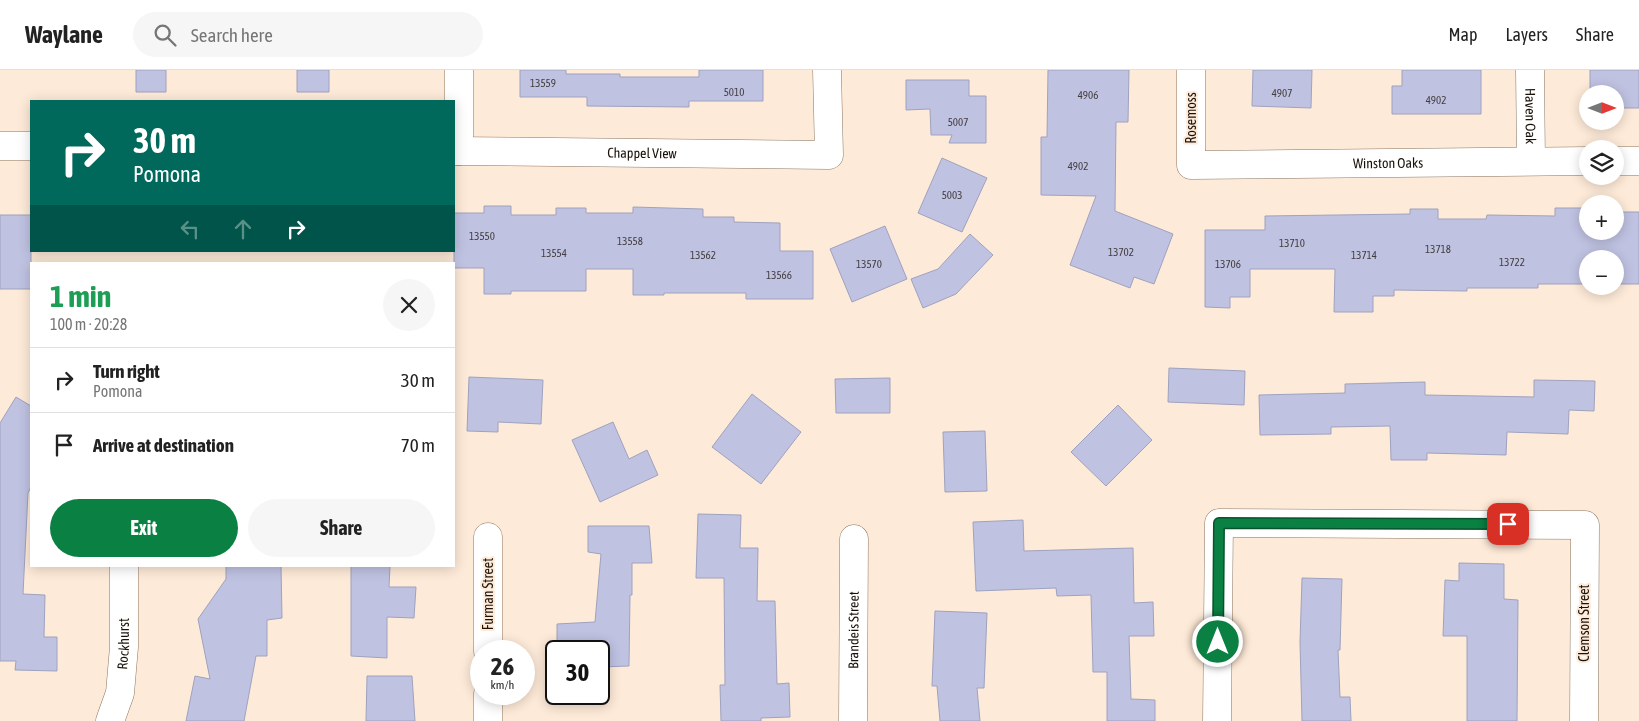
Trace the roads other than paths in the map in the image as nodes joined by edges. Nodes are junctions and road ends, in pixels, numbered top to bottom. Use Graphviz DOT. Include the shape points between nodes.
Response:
graph roads {
  1 [pos="459,70"];
  2 [pos="827,70"];
  3 [pos="1191,70"];
  4 [pos="1530,70"];
  5 [pos="0,146"];
  6 [pos="30,146"];
  7 [pos="456,151"];
  8 [pos="1531,161"];
  9 [pos="1579,161"];
  10 [pos="1624,161"];
  11 [pos="1639,161"];
  12 [pos="1191,165"];
  13 [pos="488,537"];
  14 [pos="854,539"];
  15 [pos="124,567"];
  16 [pos="488,640"];
  17 [pos="488,705"];
  18 [pos="110,721"];
  19 [pos="488,721"];
  20 [pos="853,721"];
  21 [pos="1217,721"];
  22 [pos="1584,721"];
  1 -- 7 [label="street"];
  2 -- 7 [label="street, Chappel View" via="828,155"];
  3 -- 12 [label="street, Rosemoss"];
  4 -- 8 [label="street, Haven Oak"];
  5 -- 6 [label="street"];
  8 -- 9 [label="street, Winston Oaks"];
  8 -- 12 [label="street, Winston Oaks"];
  10 -- 11 [label="street"];
  13 -- 16 [label="street, Furman Street"];
  14 -- 20 [label="street, Brandeis Street"];
  15 -- 18 [label="street, Rockhurst" via="121,684"];
  17 -- 19 [label="street"];
  21 -- 22 [label="street, Clemson Street" via="1219,523 1584,525"];
}
